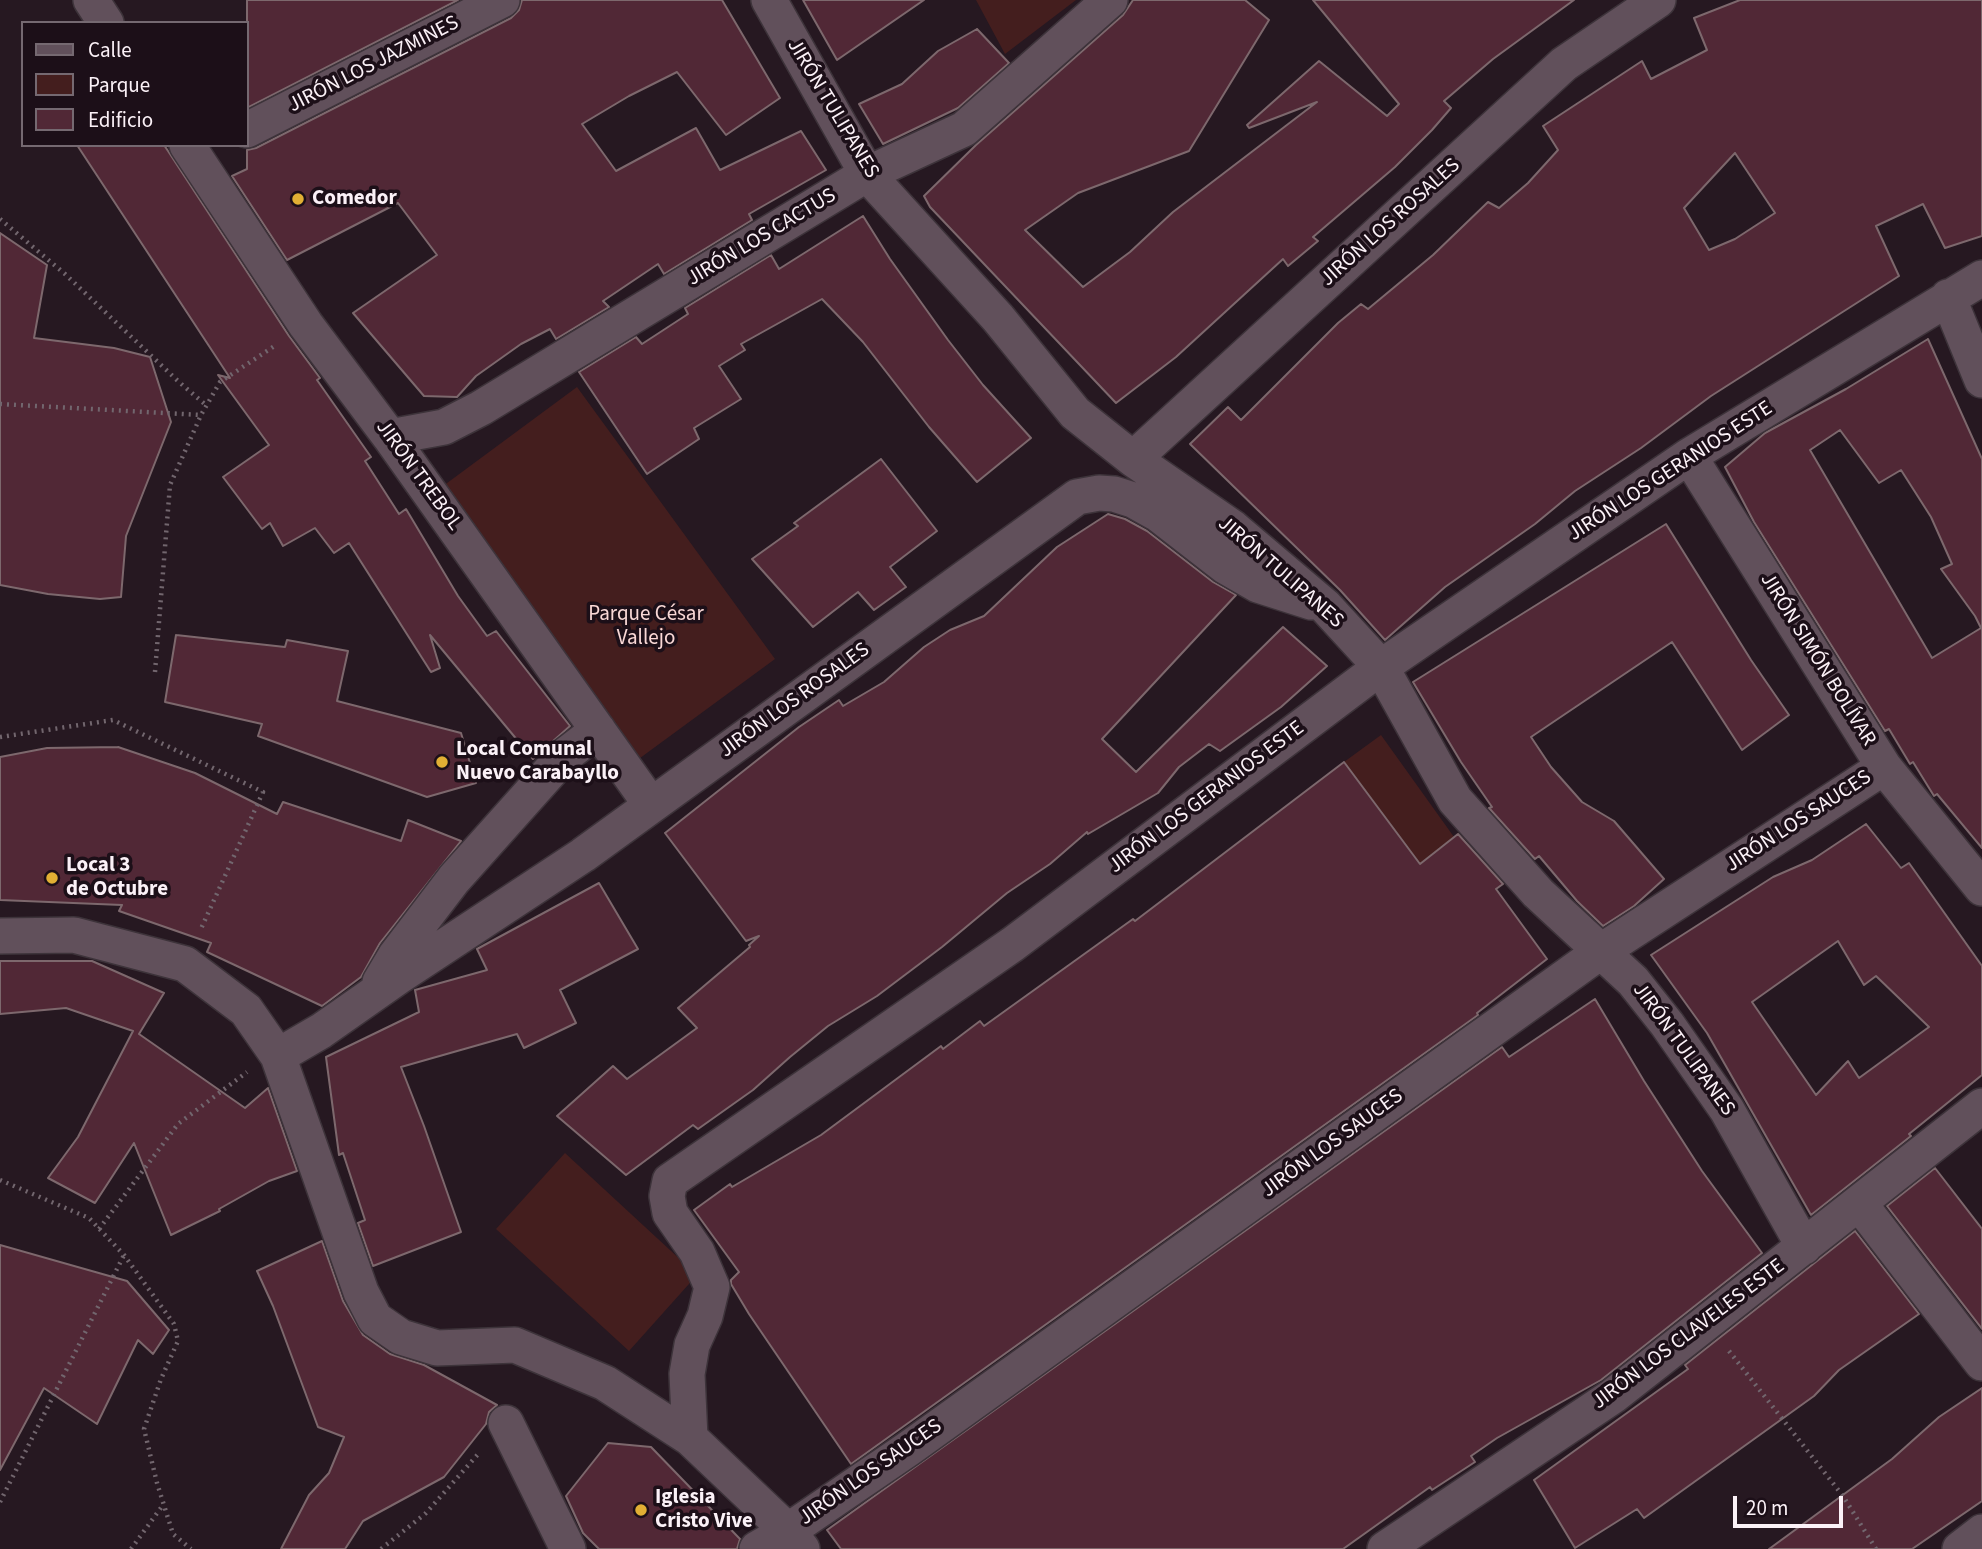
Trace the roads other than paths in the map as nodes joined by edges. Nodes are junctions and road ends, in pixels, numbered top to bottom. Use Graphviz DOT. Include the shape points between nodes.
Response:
graph roads {
  1 [pos="91,0"];
  2 [pos="502,0"];
  3 [pos="769,0"];
  4 [pos="1110,0"];
  5 [pos="1658,0"];
  6 [pos="105,21"];
  7 [pos="248,129"];
  8 [pos="199,149"];
  9 [pos="867,174"];
  10 [pos="1982,278"];
  11 [pos="1948,297"];
  12 [pos="1982,380"];
  13 [pos="390,437"];
  14 [pos="1689,456"];
  15 [pos="1133,459"];
  16 [pos="1325,606"];
  17 [pos="1381,667"];
  18 [pos="598,730"];
  19 [pos="1884,766"];
  20 [pos="651,805"];
  21 [pos="1982,888"];
  22 [pos="0,936"];
  23 [pos="1600,952"];
  24 [pos="371,997"];
  25 [pos="278,1056"];
  26 [pos="1982,1106"];
  27 [pos="1859,1203"];
  28 [pos="1804,1247"];
  29 [pos="1982,1363"];
  30 [pos="506,1423"];
  31 [pos="690,1438"];
  32 [pos="1982,1532"];
  33 [pos="795,1540"];
  34 [pos="568,1549"];
  35 [pos="757,1549"];
  36 [pos="1385,1549"];
  37 [pos="1960,1549"];
  1 -- 6 [label="street"];
  2 -- 7 [label="street, JIRÓN LOS JAZMINES"];
  3 -- 9 [label="street, JIRÓN TULIPANES"];
  4 -- 9 [label="street, JIRÓN LOS CACTUS" via="964,129"];
  5 -- 15 [label="street, JIRÓN LOS ROSALES" via="1564,64"];
  8 -- 13 [label="street, JIRÓN TREBOL" via="306,325"];
  9 -- 13 [label="street, JIRÓN LOS CACTUS" via="481,408 444,427"];
  9 -- 15 [label="street, JIRÓN TULIPANES" via="999,318 1075,413"];
  10 -- 11 [label="street, JIRÓN LOS GERANIOS ESTE"];
  11 -- 12 [label="street"];
  11 -- 14 [label="street, JIRÓN LOS GERANIOS ESTE"];
  13 -- 18 [label="street, JIRÓN TREBOL"];
  14 -- 17 [label="street, JIRÓN LOS GERANIOS ESTE"];
  14 -- 19 [label="street, JIRÓN SIMÓN BOLÍVAR"];
  15 -- 16 [label="street, JIRÓN TULIPANES" via="1233,528"];
  16 -- 17 [label="street, JIRÓN TULIPANES"];
  16 -- 20 [label="street, JIRÓN LOS ROSALES" via="1258,585 1133,500 1099,493 1077,497"];
  17 -- 23 [label="street, JIRÓN TULIPANES" via="1455,800 1538,893"];
  17 -- 31 [label="street, JIRÓN LOS GERANIOS ESTE" via="1013,944 670,1181 670,1213 697,1252 712,1287 687,1374"];
  18 -- 20 [label="street, JIRÓN TREBOL"];
  18 -- 24 [label="street" via="563,757 454,879"];
  19 -- 21 [label="street, JIRÓN SIMÓN BOLÍVAR"];
  19 -- 23 [label="street, JIRÓN LOS SAUCES"];
  20 -- 24 [label="street, JIRÓN LOS ROSALES"];
  22 -- 25 [label="street" via="74,935 185,964 246,1010"];
  23 -- 28 [label="street, JIRÓN TULIPANES" via="1633,981 1727,1110"];
  23 -- 33 [label="street, JIRÓN LOS SAUCES" via="908,1449"];
  24 -- 25 [label="street, JIRÓN LOS ROSALES"];
  25 -- 31 [label="street" via="360,1292 375,1319 401,1337 437,1348 515,1345 605,1383"];
  26 -- 27 [label="street, JIRÓN LOS CLAVELES ESTE"];
  27 -- 28 [label="street, JIRÓN LOS CLAVELES ESTE"];
  27 -- 29 [label="street"];
  28 -- 36 [label="street, JIRÓN LOS CLAVELES ESTE" via="1613,1396"];
  30 -- 34 [label="street"];
  31 -- 33 [label="street"];
  32 -- 37 [label="street"];
  33 -- 35 [label="street, JIRÓN LOS SAUCES"];
}
